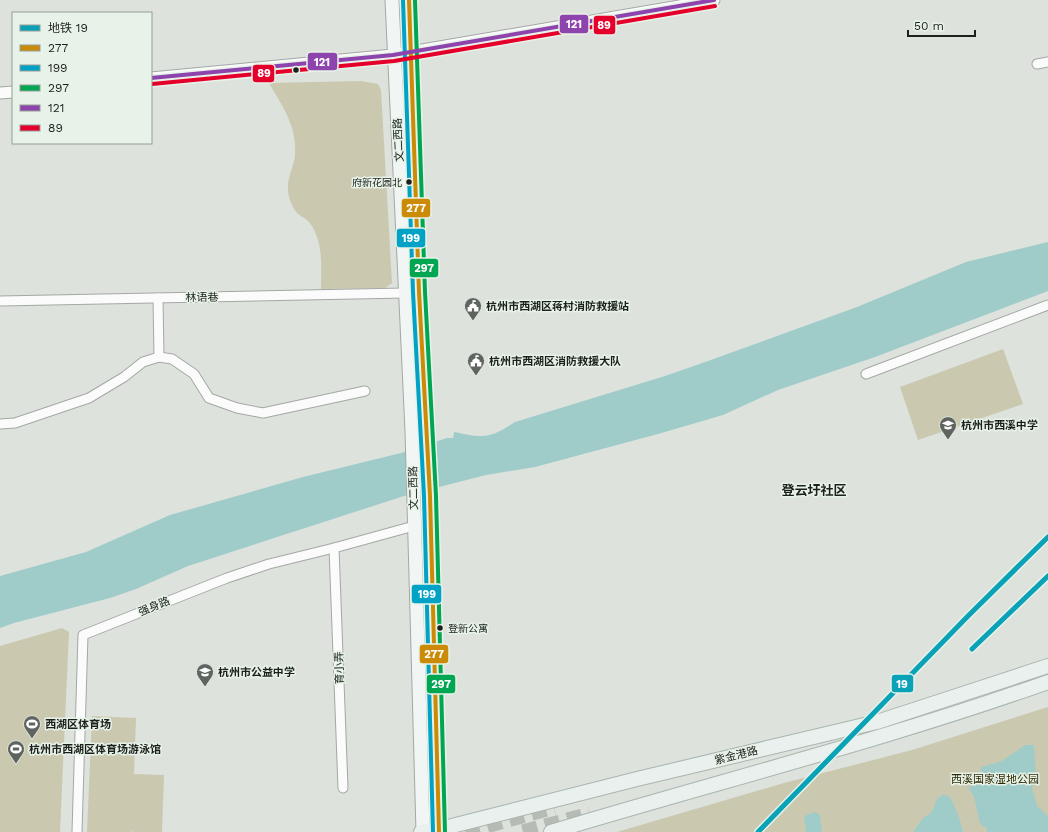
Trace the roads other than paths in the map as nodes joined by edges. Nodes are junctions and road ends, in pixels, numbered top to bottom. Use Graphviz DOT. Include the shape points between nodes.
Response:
graph roads {
  1 [pos="392,0"];
  2 [pos="409,0"];
  3 [pos="714,0"];
  4 [pos="410,52"];
  5 [pos="394,55"];
  6 [pos="1048,62"];
  7 [pos="1037,64"];
  8 [pos="152,78"];
  9 [pos="12,92"];
  10 [pos="0,93"];
  11 [pos="405,293"];
  12 [pos="158,298"];
  13 [pos="0,301"];
  14 [pos="1048,305"];
  15 [pos="159,357"];
  16 [pos="866,374"];
  17 [pos="365,391"];
  18 [pos="0,424"];
  19 [pos="414,526"];
  20 [pos="334,548"];
  21 [pos="1048,666"];
  22 [pos="1048,682"];
  23 [pos="343,788"];
  24 [pos="440,830"];
  25 [pos="77,832"];
  26 [pos="423,832"];
  27 [pos="551,832"];
  1 -- 5 [label="main road, 文二西路"];
  2 -- 4 [label="main road, 文二西路"];
  3 -- 4 [label="street"];
  4 -- 5 [label="street"];
  4 -- 24 [label="main road, 文二西路" via="430,496"];
  5 -- 8 [label="street"];
  5 -- 11 [label="main road, 文二西路"];
  6 -- 7 [label="street"];
  9 -- 10 [label="street"];
  11 -- 12 [label="street, 林语巷"];
  11 -- 19 [label="main road, 文二西路"];
  12 -- 13 [label="street, 林语巷"];
  12 -- 15 [label="street"];
  14 -- 16 [label="street"];
  15 -- 17 [label="street" via="172,359 194,374 209,398 236,408 262,413"];
  15 -- 18 [label="street" via="143,362 89,398 15,424"];
  19 -- 20 [label="street, 强身路"];
  19 -- 26 [label="main road, 文二西路"];
  20 -- 23 [label="street, 育小弄"];
  20 -- 25 [label="street, 强身路" via="269,564 227,578 84,635"];
  21 -- 24 [label="main road, 紫金港路" via="877,722 652,775"];
  22 -- 27 [label="main road, 紫金港路" via="837,750"];
  24 -- 26 [label="main road, 紫金港路"];
}
